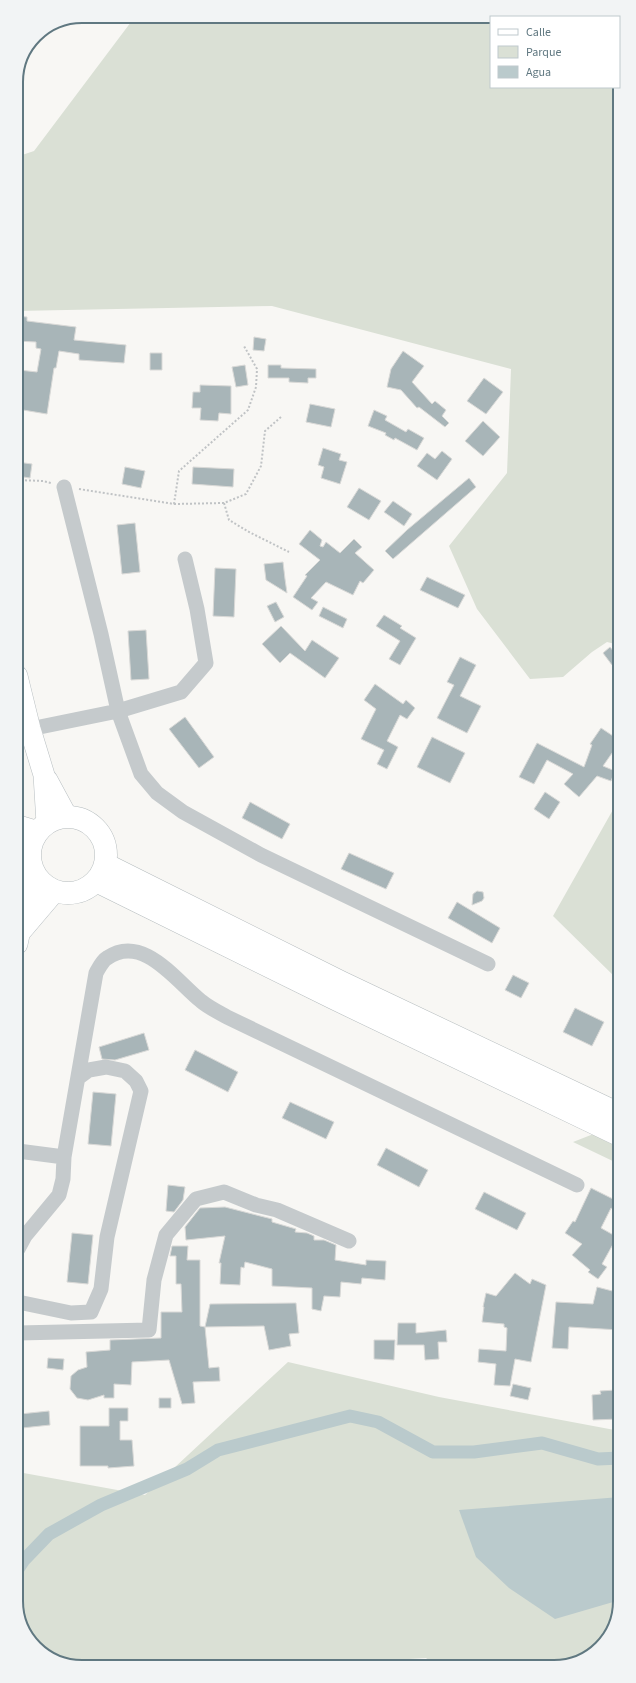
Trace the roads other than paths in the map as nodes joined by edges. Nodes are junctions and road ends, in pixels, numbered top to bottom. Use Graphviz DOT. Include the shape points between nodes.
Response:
graph roads {
  1 [pos="64,487"];
  2 [pos="185,559"];
  3 [pos="23,700"];
  4 [pos="118,711"];
  5 [pos="30,729"];
  6 [pos="44,775"];
  7 [pos="68,817"];
  8 [pos="30,841"];
  9 [pos="101,872"];
  10 [pos="55,891"];
  11 [pos="23,898"];
  12 [pos="23,933"];
  13 [pos="488,964"];
  14 [pos="78,1078"];
  15 [pos="592,1100"];
  16 [pos="613,1100"];
  17 [pos="613,1111"];
  18 [pos="613,1132"];
  19 [pos="23,1152"];
  20 [pos="64,1157"];
  21 [pos="577,1185"];
  22 [pos="23,1240"];
  23 [pos="349,1241"];
  24 [pos="23,1303"];
  25 [pos="23,1333"];
  1 -- 4 [label="street"];
  2 -- 4 [label="street" via="206,663 181,692"];
  3 -- 5 [label="street"];
  4 -- 5 [label="street"];
  4 -- 13 [label="street" via="141,774 157,793 182,812 261,856"];
  5 -- 6 [label="street"];
  6 -- 7 [label="street"];
  6 -- 8 [label="street"];
  7 -- 8 [label="main road" via="56,818"];
  7 -- 9 [label="main road" via="84,821 98,831 105,847"];
  8 -- 10 [label="main road" via="38,879"];
  8 -- 11 [label="street"];
  9 -- 10 [label="main road" via="81,891"];
  9 -- 15 [label="main road"];
  9 -- 18 [label="main road" via="333,998"];
  10 -- 12 [label="street"];
  14 -- 20 [label="street"];
  14 -- 21 [label="street" via="96,973 111,956 121,951 138,952 155,959 202,1002 227,1017"];
  14 -- 24 [label="street" via="89,1070 106,1067 125,1072 136,1081 141,1091 107,1237 101,1289 91,1312 71,1313"];
  15 -- 16 [label="street"];
  15 -- 17 [label="main road"];
  19 -- 20 [label="street"];
  20 -- 22 [label="street" via="63,1180 59,1195"];
  23 -- 25 [label="street" via="277,1210 256,1206 224,1192 196,1199 166,1235 154,1280 149,1330"];
}
